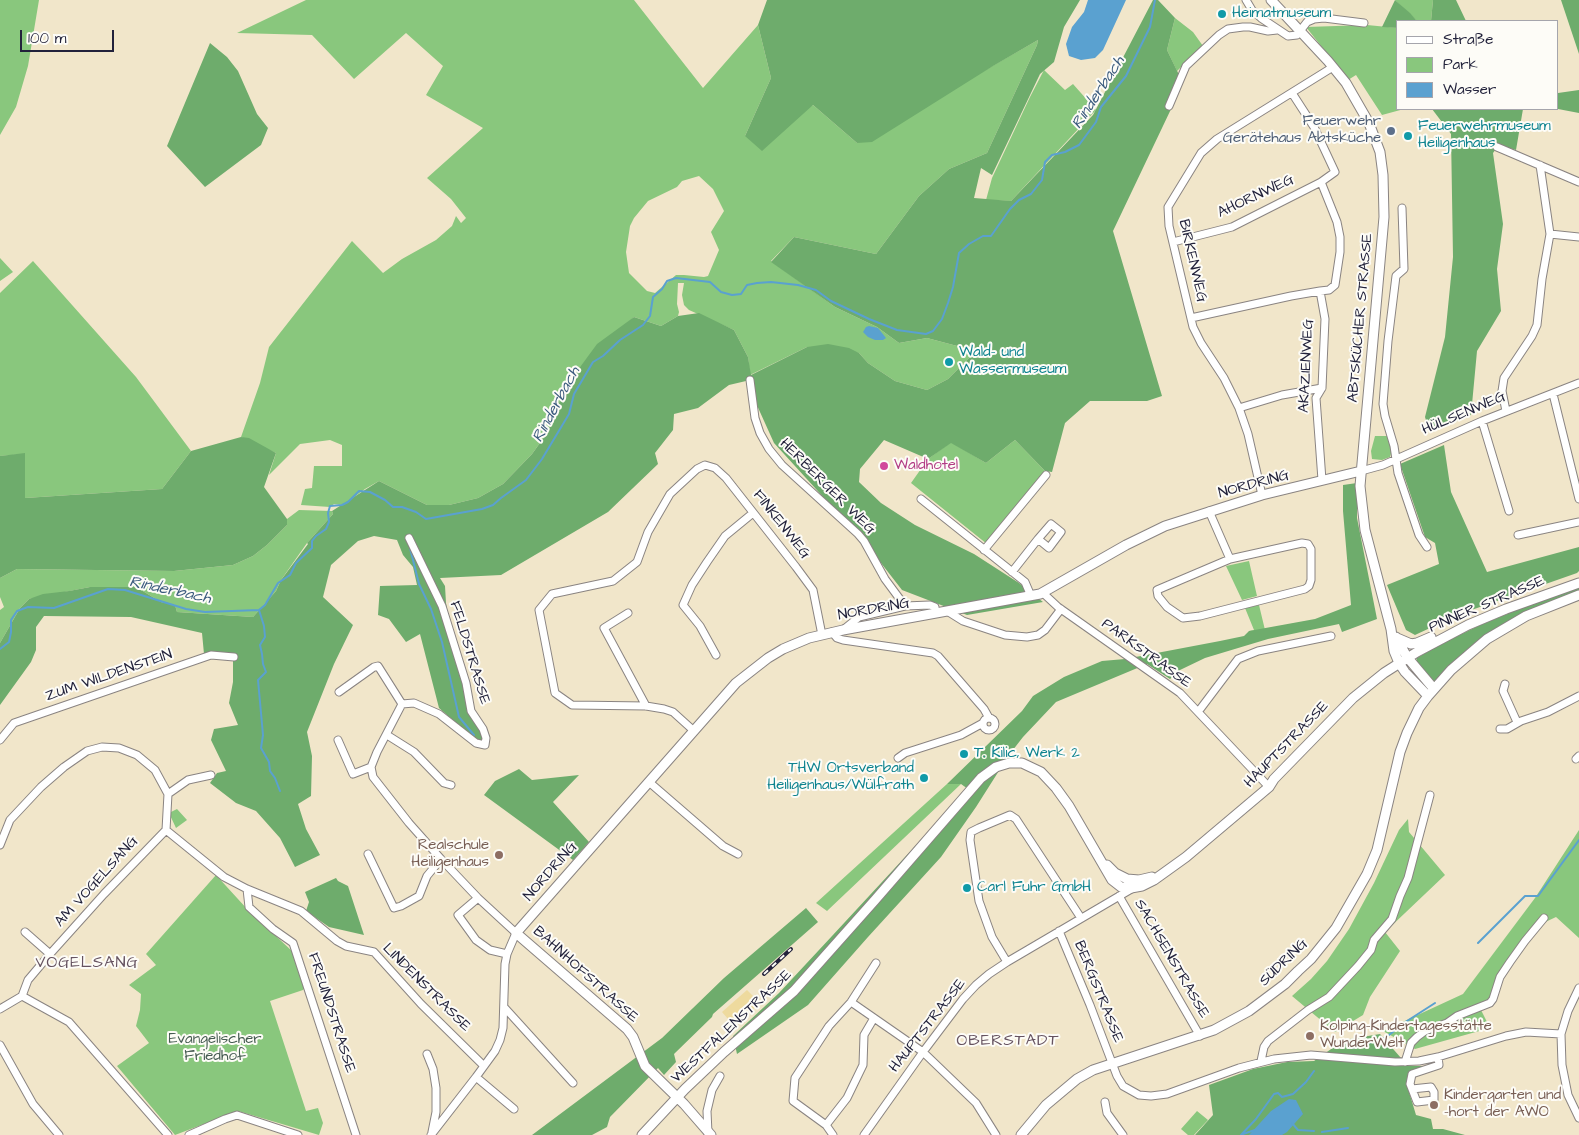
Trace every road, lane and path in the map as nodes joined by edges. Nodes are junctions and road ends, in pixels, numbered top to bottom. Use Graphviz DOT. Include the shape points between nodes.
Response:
graph roads {
  1 [pos="1246,0"];
  2 [pos="1271,0"];
  3 [pos="1364,23"];
  4 [pos="1277,30"];
  5 [pos="1300,31"];
  6 [pos="1333,67"];
  7 [pos="1292,93"];
  8 [pos="1169,106"];
  9 [pos="1497,147"];
  10 [pos="1540,165"];
  11 [pos="1321,182"];
  12 [pos="1579,182"];
  13 [pos="1402,208"];
  14 [pos="1550,234"];
  15 [pos="1579,237"];
  16 [pos="1173,242"];
  17 [pos="1320,291"];
  18 [pos="1191,318"];
  19 [pos="750,380"];
  20 [pos="1579,382"];
  21 [pos="1322,388"];
  22 [pos="1553,394"];
  23 [pos="1239,408"];
  24 [pos="1506,411"];
  25 [pos="1482,420"];
  26 [pos="1396,459"];
  27 [pos="1360,471"];
  28 [pos="1046,475"];
  29 [pos="1322,480"];
  30 [pos="1262,496"];
  31 [pos="1579,499"];
  32 [pos="921,500"];
  33 [pos="1209,511"];
  34 [pos="1510,511"];
  35 [pos="753,513"];
  36 [pos="1579,522"];
  37 [pos="1518,535"];
  38 [pos="409,538"];
  39 [pos="1038,539"];
  40 [pos="1427,547"];
  41 [pos="984,550"];
  42 [pos="1230,559"];
  43 [pos="1012,572"];
  44 [pos="1579,583"];
  45 [pos="1043,593"];
  46 [pos="1579,595"];
  47 [pos="1031,596"];
  48 [pos="905,606"];
  49 [pos="1061,609"];
  50 [pos="1506,609"];
  51 [pos="946,611"];
  52 [pos="628,613"];
  53 [pos="936,613"];
  54 [pos="1391,629"];
  55 [pos="843,630"];
  56 [pos="832,632"];
  57 [pos="822,635"];
  58 [pos="1331,636"];
  59 [pos="1397,638"];
  60 [pos="716,655"];
  61 [pos="234,657"];
  62 [pos="1407,657"];
  63 [pos="1399,663"];
  64 [pos="1505,684"];
  65 [pos="339,692"];
  66 [pos="1431,692"];
  67 [pos="1579,696"];
  68 [pos="402,704"];
  69 [pos="646,706"];
  70 [pos="1198,712"];
  71 [pos="1517,722"];
  72 [pos="1500,729"];
  73 [pos="694,731"];
  74 [pos="387,735"];
  75 [pos="0,740"];
  76 [pos="338,740"];
  77 [pos="898,758"];
  78 [pos="371,767"];
  79 [pos="211,775"];
  80 [pos="649,782"];
  81 [pos="451,784"];
  82 [pos="1270,786"];
  83 [pos="168,794"];
  84 [pos="1430,795"];
  85 [pos="166,830"];
  86 [pos="0,845"];
  87 [pos="368,854"];
  88 [pos="738,854"];
  89 [pos="1100,858"];
  90 [pos="441,859"];
  91 [pos="1164,873"];
  92 [pos="1145,879"];
  93 [pos="1131,888"];
  94 [pos="247,889"];
  95 [pos="1119,896"];
  96 [pos="478,898"];
  97 [pos="1081,918"];
  98 [pos="1544,918"];
  99 [pos="26,932"];
  100 [pos="516,932"];
  101 [pos="1059,932"];
  102 [pos="50,954"];
  103 [pos="507,954"];
  104 [pos="1007,962"];
  105 [pos="876,963"];
  106 [pos="1579,988"];
  107 [pos="22,996"];
  108 [pos="851,1002"];
  109 [pos="504,1007"];
  110 [pos="0,1009"];
  111 [pos="874,1018"];
  112 [pos="1560,1034"];
  113 [pos="1200,1036"];
  114 [pos="0,1045"];
  115 [pos="923,1052"];
  116 [pos="427,1054"];
  117 [pos="1438,1057"];
  118 [pos="1261,1061"];
  119 [pos="1405,1062"];
  120 [pos="1112,1064"];
  121 [pos="484,1066"];
  122 [pos="720,1076"];
  123 [pos="476,1077"];
  124 [pos="573,1083"];
  125 [pos="1412,1089"];
  126 [pos="677,1098"];
  127 [pos="1105,1102"];
  128 [pos="514,1109"];
  129 [pos="1579,1118"];
  130 [pos="826,1125"];
  131 [pos="708,1134"];
  132 [pos="59,1135"];
  133 [pos="168,1135"];
  134 [pos="189,1135"];
  135 [pos="298,1135"];
  136 [pos="356,1135"];
  137 [pos="431,1135"];
  138 [pos="642,1135"];
  139 [pos="833,1135"];
  140 [pos="864,1135"];
  141 [pos="996,1135"];
  142 [pos="1021,1135"];
  143 [pos="1123,1135"];
  1 -- 4 [label="street" via="1253,12"];
  2 -- 5 [label="street, ABTSKÜCHER STRASSE"];
  3 -- 5 [label="street" via="1314,19"];
  4 -- 5 [label="street" via="1288,36"];
  4 -- 8 [label="street" via="1243,27 1228,29 1219,35 1186,66"];
  5 -- 6 [label="street, ABTSKÜCHER STRASSE"];
  6 -- 7 [label="street, BIRKENWEG"];
  6 -- 27 [label="street, ABTSKÜCHER STRASSE" via="1369,123 1380,152 1384,175 1383,225"];
  7 -- 11 [label="street" via="1314,127 1335,172"];
  7 -- 16 [label="street, BIRKENWEG" via="1201,153 1168,207"];
  9 -- 10 [label="street"];
  10 -- 12 [label="street"];
  10 -- 14 [label="street"];
  11 -- 16 [label="street, AHORNWEG" via="1232,226"];
  11 -- 17 [label="street" via="1337,222 1340,252 1332,288"];
  13 -- 26 [label="street" via="1404,269 1396,276 1383,404"];
  14 -- 15 [label="street"];
  14 -- 24 [label="street" via="1537,325 1504,378 1502,391"];
  16 -- 18 [label="street, BIRKENWEG"];
  17 -- 18 [label="street"];
  17 -- 21 [label="street, AKAZIENWEG" via="1325,319"];
  18 -- 23 [label="street, BIRKENWEG" via="1201,343"];
  19 -- 48 [label="street, HERBERGER WEG" via="755,418 769,449 782,465 858,534"];
  20 -- 22 [label="street, HÜLSENWEG"];
  21 -- 23 [label="street" via="1282,395"];
  21 -- 29 [label="street, AKAZIENWEG" via="1316,398"];
  22 -- 24 [label="street, HÜLSENWEG"];
  22 -- 31 [label="street"];
  23 -- 30 [label="street, BIRKENWEG"];
  24 -- 25 [label="street, HÜLSENWEG"];
  25 -- 26 [label="street, HÜLSENWEG"];
  25 -- 34 [label="street"];
  26 -- 27 [label="street, HÜLSENWEG"];
  26 -- 40 [label="street" via="1419,536"];
  27 -- 29 [label="street, NORDRING"];
  27 -- 54 [label="street, ABTSKÜCHER STRASSE" via="1365,530"];
  28 -- 41 [label="street"];
  29 -- 30 [label="street, NORDRING"];
  30 -- 33 [label="street, NORDRING"];
  32 -- 41 [label="street"];
  33 -- 42 [label="street"];
  33 -- 45 [label="street, NORDRING" via="1145,535"];
  35 -- 57 [label="street, FINKENWEG" via="813,590"];
  35 -- 60 [label="street" via="725,536 683,605 700,626"];
  35 -- 69 [label="street, FINKENWEG" via="715,468 705,465 696,469 670,494 658,512 636,562 613,581 552,594 539,610 555,692 572,705"];
  36 -- 37 [label="street"];
  38 -- 68 [label="street, FELDSTRASSE" via="442,606 466,683 471,711 486,738 484,745 476,743 439,714 414,703"];
  39 -- 43 [label="street"];
  41 -- 43 [label="street"];
  42 -- 42 [label="street" via="1308,544 1311,549 1310,586 1305,590 1183,618 1158,596 1157,590"];
  43 -- 47 [label="street" via="1025,582"];
  44 -- 50 [label="street, PINNER STRASSE"];
  45 -- 47 [label="street, NORDRING"];
  45 -- 49 [label="street, PARKSTRASSE"];
  46 -- 66 [label="street, SÜDRING" via="1526,616 1487,639"];
  47 -- 51 [label="street, NORDRING"];
  48 -- 53 [label="street" via="930,605 935,607"];
  48 -- 55 [label="street" via="859,617"];
  49 -- 51 [label="street" via="1045,630 1027,637 1005,635 962,621"];
  49 -- 70 [label="street, PARKSTRASSE" via="1180,693"];
  50 -- 59 [label="street" via="1476,615 1418,644"];
  50 -- 62 [label="street, PINNER STRASSE"];
  51 -- 53 [label="street, NORDRING"];
  52 -- 69 [label="street" via="604,628"];
  53 -- 55 [label="street, NORDRING"];
  54 -- 59 [label="street, ABTSKÜCHER STRASSE"];
  54 -- 63 [label="street, ABTSKÜCHER STRASSE"];
  55 -- 56 [label="street, NORDRING"];
  56 -- 57 [label="street, NORDRING"];
  56 -- 77 [label="street" via="843,640 933,653 984,709 986,721 961,735"];
  57 -- 73 [label="street, NORDRING" via="783,649 750,670"];
  58 -- 70 [label="street" via="1258,651 1238,659"];
  59 -- 62 [label="street, ABTSKÜCHER STRASSE"];
  61 -- 75 [label="street, ZUM WILDENSTEIN" via="211,655 14,723"];
  62 -- 63 [label="street, HAUPTSTRASSE"];
  62 -- 66 [label="street, ABTSKÜCHER STRASSE"];
  63 -- 66 [label="street"];
  63 -- 82 [label="street, HAUPTSTRASSE" via="1353,698"];
  64 -- 71 [label="street" via="1503,691"];
  65 -- 68 [label="street" via="378,666"];
  66 -- 113 [label="street, SÜDRING" via="1407,733 1400,752 1377,850 1336,928 1311,959 1268,998 1250,1011"];
  67 -- 71 [label="street" via="1548,712"];
  68 -- 74 [label="street"];
  69 -- 73 [label="street" via="674,712"];
  70 -- 82 [label="street, PARKSTRASSE"];
  71 -- 72 [label="street" via="1507,729"];
  73 -- 80 [label="street, NORDRING"];
  74 -- 78 [label="street"];
  74 -- 81 [label="street" via="414,752 444,783"];
  76 -- 78 [label="street" via="353,774"];
  78 -- 90 [label="street" via="373,777"];
  79 -- 83 [label="street" via="188,780"];
  80 -- 88 [label="street" via="723,846"];
  80 -- 100 [label="street, NORDRING"];
  82 -- 91 [label="street, HAUPTSTRASSE"];
  83 -- 85 [label="street"];
  83 -- 86 [label="street" via="155,770 137,755 119,748 87,751 64,766 10,820"];
  84 -- 118 [label="street" via="1408,878 1392,919 1374,940 1371,950 1329,997 1268,1041"];
  85 -- 94 [label="street, LINDENSTRASSE" via="224,877"];
  85 -- 102 [label="street, AM VOGELSANG"];
  87 -- 90 [label="street" via="394,908 419,896 427,876"];
  89 -- 92 [label="street" via="1115,873 1127,879"];
  89 -- 93 [label="street" via="1112,880"];
  89 -- 126 [label="street, WESTFALENSTRASSE" via="1069,806 1036,769 1022,763 996,767 981,778 784,1000"];
  90 -- 96 [label="street"];
  91 -- 92 [label="street, HAUPTSTRASSE"];
  91 -- 93 [label="street, HAUPTSTRASSE" via="1145,885"];
  92 -- 93 [label="street, HAUPTSTRASSE"];
  93 -- 95 [label="street, HAUPTSTRASSE"];
  94 -- 121 [label="street, LINDENSTRASSE" via="301,911 342,944 374,952"];
  94 -- 136 [label="street, FREUNDSTRASSE" via="249,907 293,943"];
  95 -- 97 [label="street, HAUPTSTRASSE"];
  95 -- 113 [label="street, SACHSENSTRASSE"];
  96 -- 100 [label="street"];
  96 -- 103 [label="street" via="458,915 476,940 490,950"];
  97 -- 101 [label="street, HAUPTSTRASSE"];
  97 -- 104 [label="street" via="1016,819 1010,815 971,832 979,901 992,937"];
  98 -- 119 [label="street" via="1500,977 1490,1004 1457,1016 1417,1037 1411,1043"];
  99 -- 102 [label="street"];
  100 -- 103 [label="street, NORDRING"];
  100 -- 126 [label="street, BAHNHOFSTRASSE" via="627,1029 643,1063"];
  101 -- 104 [label="street, HAUPTSTRASSE"];
  101 -- 120 [label="street, BERGSTRASSE"];
  102 -- 107 [label="street, AM VOGELSANG" via="28,980"];
  103 -- 109 [label="street, NORDRING"];
  104 -- 115 [label="street, HAUPTSTRASSE" via="963,999"];
  105 -- 108 [label="street"];
  106 -- 112 [label="street"];
  107 -- 110 [label="street"];
  107 -- 133 [label="street" via="78,1029"];
  108 -- 111 [label="street"];
  108 -- 130 [label="street" via="829,1026 795,1078 793,1101"];
  109 -- 121 [label="street, NORDRING" via="500,1040"];
  109 -- 124 [label="street"];
  111 -- 115 [label="street"];
  111 -- 130 [label="street" via="864,1035 863,1064 847,1098"];
  112 -- 117 [label="street, BERGSTRASSE" via="1526,1032"];
  112 -- 129 [label="street" via="1568,1095"];
  113 -- 120 [label="street, SÜDRING"];
  114 -- 132 [label="street" via="33,1104"];
  115 -- 140 [label="street, HAUPTSTRASSE"];
  115 -- 141 [label="street" via="976,1103"];
  116 -- 137 [label="street" via="436,1088 436,1112"];
  117 -- 119 [label="street, BERGSTRASSE"];
  117 -- 125 [label="street" via="1439,1065 1412,1074"];
  118 -- 119 [label="street, BERGSTRASSE" via="1311,1055"];
  118 -- 120 [label="street, BERGSTRASSE" via="1181,1090 1151,1096 1139,1095 1124,1086"];
  120 -- 142 [label="street, SÜDRING" via="1093,1070 1069,1084"];
  121 -- 123 [label="street, NORDRING"];
  122 -- 131 [label="street, BAHNHOFSTRASSE" via="712,1090 707,1111"];
  123 -- 128 [label="street"];
  123 -- 137 [label="street, NORDRING"];
  126 -- 131 [label="street, BAHNHOFSTRASSE"];
  126 -- 138 [label="street, WESTFALENSTRASSE"];
  127 -- 143 [label="street" via="1107,1113"];
  130 -- 139 [label="street"];
  134 -- 135 [label="street" via="237,1115"];
}
